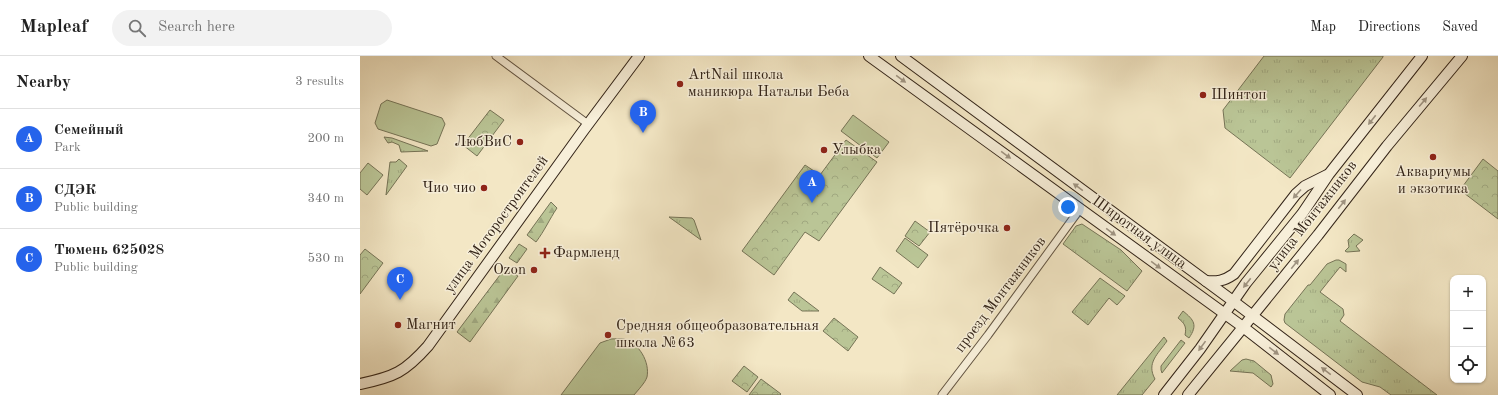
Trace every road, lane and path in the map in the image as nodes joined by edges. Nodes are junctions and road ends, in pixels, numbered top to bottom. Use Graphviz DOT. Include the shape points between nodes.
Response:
graph roads {
  1 [pos="496,56"];
  2 [pos="639,56"];
  3 [pos="869,56"];
  4 [pos="901,56"];
  5 [pos="1422,56"];
  6 [pos="1462,56"];
  7 [pos="937,83"];
  8 [pos="926,98"];
  9 [pos="972,109"];
  10 [pos="961,123"];
  11 [pos="588,124"];
  12 [pos="1329,174"];
  13 [pos="1080,210"];
  14 [pos="1206,281"];
  15 [pos="1233,301"];
  16 [pos="1224,314"];
  17 [pos="1252,315"];
  18 [pos="1243,327"];
  19 [pos="360,384"];
  20 [pos="942,395"];
  21 [pos="1164,395"];
  22 [pos="1188,395"];
  23 [pos="1330,395"];
  24 [pos="1357,395"];
  1 -- 11 [label="street"];
  2 -- 11 [label="main road, улица Моторостроителей"];
  3 -- 8 [label="main road, Широтная улица, one-way"];
  4 -- 7 [label="main road, Широтная улица"];
  5 -- 12 [label="main road, улица Монтажников, one-way"];
  17 -- 6 [label="main road, улица Монтажников, one-way"];
  7 -- 8 [label="main road" via="940,88 938,95"];
  7 -- 9 [label="main road, Широтная улица"];
  8 -- 10 [label="main road, Широтная улица"];
  9 -- 10 [label="main road" via="967,107 960,110 958,118"];
  14 -- 9 [label="main road, Широтная улица, one-way"];
  10 -- 13 [label="main road, Широтная улица, one-way"];
  11 -- 19 [label="main road, улица Моторостроителей" via="417,359 382,380"];
  12 -- 14 [label="main road, one-way" via="1305,186 1296,194 1234,274 1216,282"];
  12 -- 15 [label="main road, улица Монтажников, one-way" via="1302,214"];
  13 -- 16 [label="main road, Широтная улица, one-way"];
  13 -- 20 [label="street, проезд Монтажников"];
  14 -- 15 [label="main road, Широтная улица"];
  15 -- 16 [label="main road, улица Монтажников"];
  15 -- 17 [label="main road, Широтная улица"];
  16 -- 18 [label="main road, Широтная улица"];
  16 -- 21 [label="main road, улица Монтажников, one-way"];
  17 -- 18 [label="main road, улица Монтажников"];
  24 -- 17 [label="main road, Широтная улица, one-way"];
  18 -- 22 [label="main road, улица Монтажников"];
  18 -- 23 [label="main road, Широтная улица, one-way"];
}
